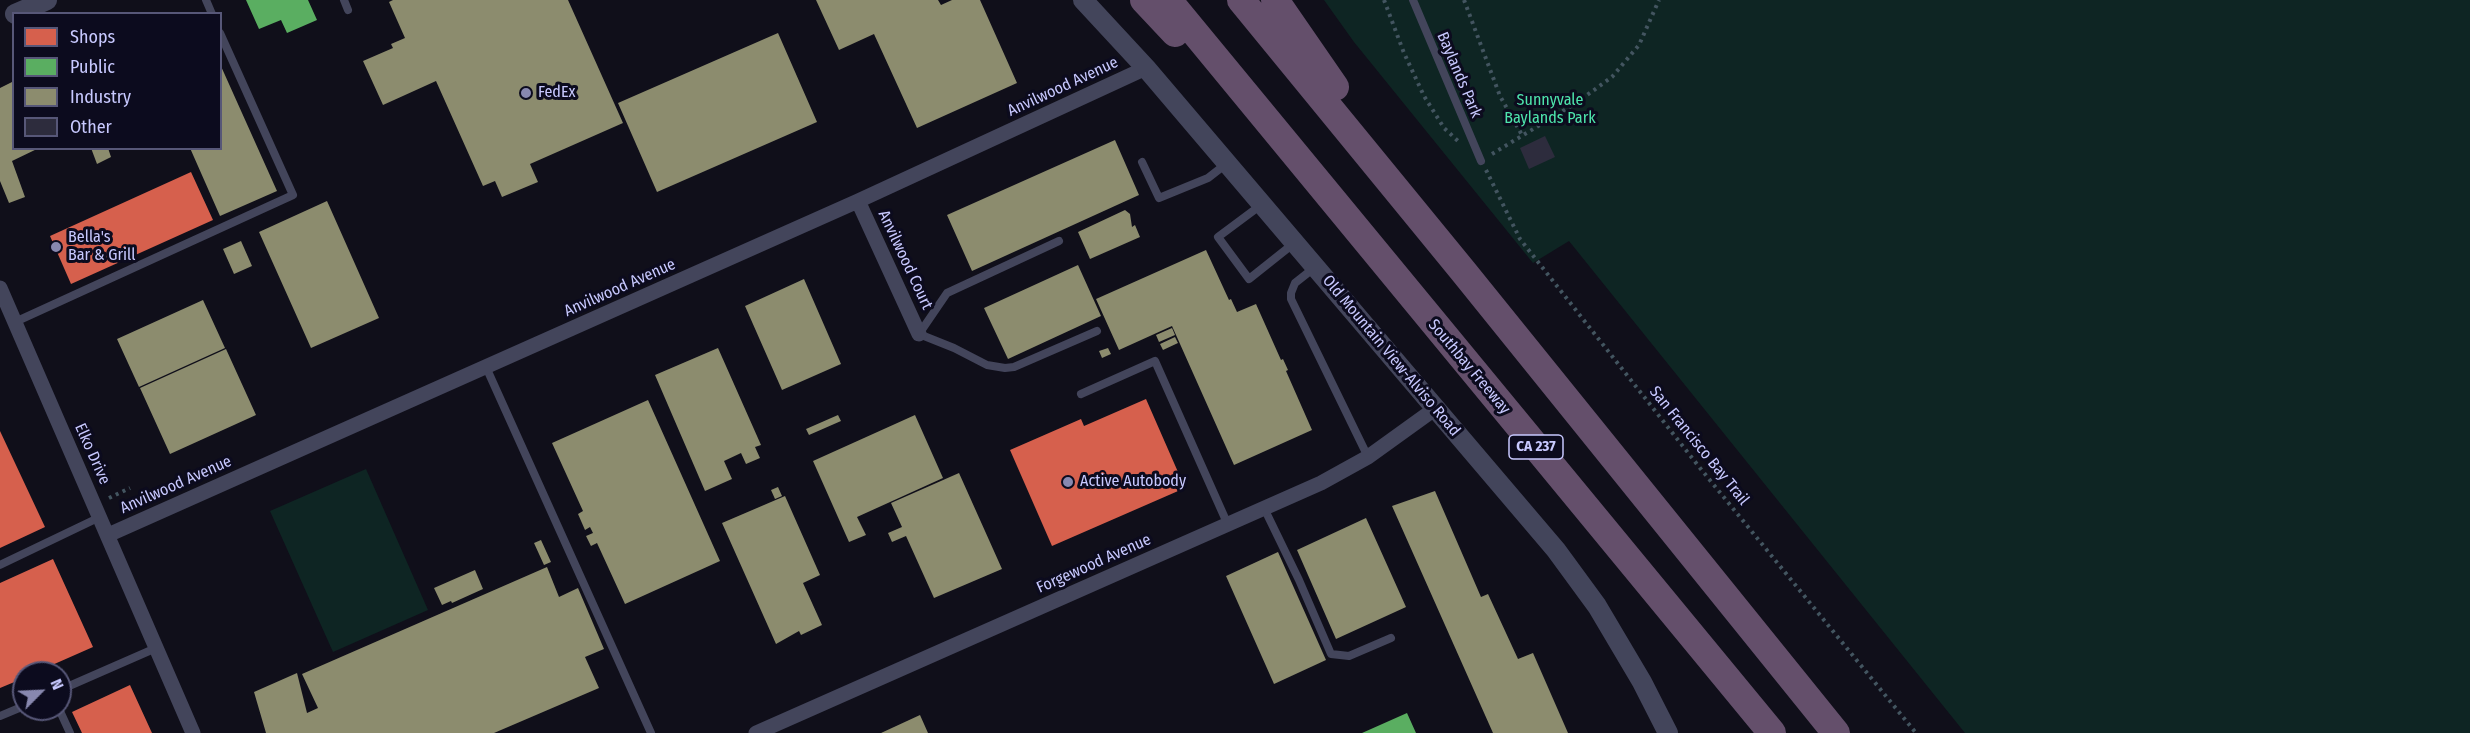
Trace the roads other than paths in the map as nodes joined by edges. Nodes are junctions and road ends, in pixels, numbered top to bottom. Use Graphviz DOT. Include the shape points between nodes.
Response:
graph roads {
  1 [pos="47,0"];
  2 [pos="344,0"];
  3 [pos="1083,0"];
  4 [pos="1144,0"];
  5 [pos="1168,0"];
  6 [pos="1241,0"];
  7 [pos="1275,0"];
  8 [pos="1413,0"];
  9 [pos="348,10"];
  10 [pos="19,12"];
  11 [pos="222,37"];
  12 [pos="1146,68"];
  13 [pos="1481,161"];
  14 [pos="1142,162"];
  15 [pos="1299,162"];
  16 [pos="1226,163"];
  17 [pos="858,201"];
  18 [pos="1262,204"];
  19 [pos="1059,241"];
  20 [pos="1294,243"];
  21 [pos="1315,267"];
  22 [pos="1463,271"];
  23 [pos="0,288"];
  24 [pos="15,322"];
  25 [pos="0,329"];
  26 [pos="1097,331"];
  27 [pos="919,334"];
  28 [pos="486,368"];
  29 [pos="1081,394"];
  30 [pos="1436,408"];
  31 [pos="1368,457"];
  32 [pos="1264,508"];
  33 [pos="97,511"];
  34 [pos="1228,525"];
  35 [pos="108,535"];
  36 [pos="0,565"];
  37 [pos="1391,638"];
  38 [pos="156,648"];
  39 [pos="72,685"];
  40 [pos="194,733"];
  41 [pos="651,733"];
  42 [pos="756,733"];
  43 [pos="1668,733"];
  44 [pos="1772,733"];
  45 [pos="1836,733"];
  1 -- 10 [label="street"];
  2 -- 9 [label="lane"];
  3 -- 12 [label="street, Old Mountain View-Alviso Road"];
  4 -- 15 [label="highway"];
  5 -- 15 [label="highway, Southbay Freeway / CA 237"];
  6 -- 22 [label="highway"];
  7 -- 22 [label="highway"];
  8 -- 13 [label="lane, Baylands Park"];
  11 -- 24 [label="lane" via="293,195"];
  12 -- 16 [label="street, Old Mountain View-Alviso Road"];
  12 -- 17 [label="street, Anvilwood Avenue"];
  14 -- 16 [label="lane" via="1159,198 1208,178"];
  15 -- 44 [label="highway, Southbay Freeway / CA 237"];
  16 -- 18 [label="street, Old Mountain View-Alviso Road"];
  17 -- 27 [label="street, Anvilwood Court"];
  17 -- 28 [label="street, Anvilwood Avenue"];
  18 -- 20 [label="street, Old Mountain View-Alviso Road"];
  18 -- 20 [label="lane" via="1218,237 1249,279"];
  19 -- 27 [label="lane" via="947,293"];
  20 -- 21 [label="street, Old Mountain View-Alviso Road"];
  21 -- 30 [label="street, Old Mountain View-Alviso Road"];
  21 -- 31 [label="lane" via="1295,283 1291,299"];
  22 -- 45 [label="highway"];
  23 -- 24 [label="street, Elko Drive"];
  24 -- 25 [label="street"];
  24 -- 33 [label="street, Elko Drive"];
  26 -- 27 [label="lane" via="1005,368 987,365"];
  28 -- 35 [label="street, Anvilwood Avenue"];
  28 -- 41 [label="lane"];
  29 -- 34 [label="lane" via="1155,361"];
  30 -- 31 [label="street, Forgewood Avenue"];
  30 -- 43 [label="street, Old Mountain View-Alviso Road" via="1556,550 1597,606"];
  31 -- 32 [label="street, Forgewood Avenue"];
  32 -- 34 [label="street, Forgewood Avenue"];
  32 -- 37 [label="lane" via="1331,654 1349,656"];
  33 -- 35 [label="street, Elko Drive"];
  33 -- 36 [label="lane"];
  34 -- 42 [label="street, Forgewood Avenue"];
  35 -- 38 [label="street, Elko Drive"];
  38 -- 39 [label="lane"];
  38 -- 40 [label="street, Elko Drive"];
}
